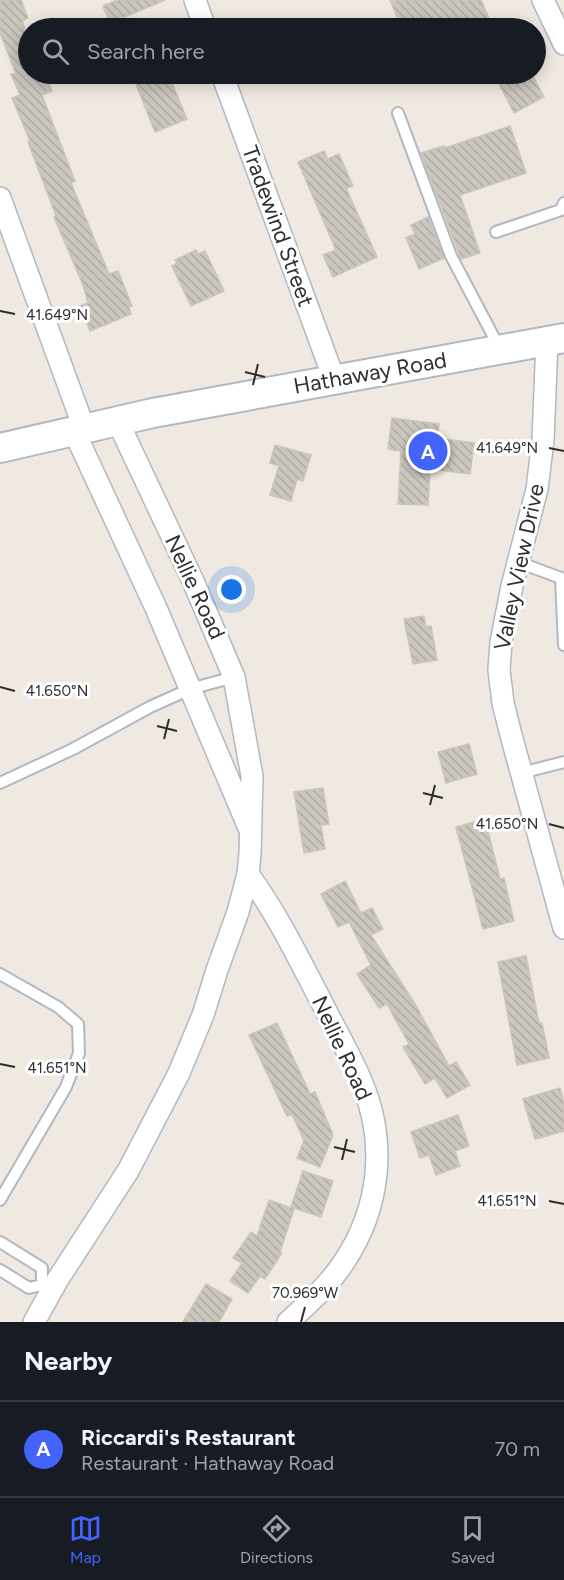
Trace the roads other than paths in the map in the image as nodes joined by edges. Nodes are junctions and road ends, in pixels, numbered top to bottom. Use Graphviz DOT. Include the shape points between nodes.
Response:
graph roads {
  1 [pos="195,0"];
  2 [pos="543,0"];
  3 [pos="201,18"];
  4 [pos="564,44"];
  5 [pos="226,84"];
  6 [pos="398,112"];
  7 [pos="0,198"];
  8 [pos="564,203"];
  9 [pos="496,232"];
  10 [pos="556,339"];
  11 [pos="500,349"];
  12 [pos="334,379"];
  13 [pos="117,420"];
  14 [pos="79,429"];
  15 [pos="0,448"];
  16 [pos="518,562"];
  17 [pos="564,645"];
  18 [pos="234,677"];
  19 [pos="190,689"];
  20 [pos="564,762"];
  21 [pos="521,773"];
  22 [pos="0,783"];
  23 [pos="251,834"];
  24 [pos="248,874"];
  25 [pos="564,928"];
  26 [pos="0,974"];
  27 [pos="0,1200"];
  28 [pos="0,1242"];
  29 [pos="0,1270"];
  30 [pos="47,1288"];
  31 [pos="34,1322"];
  32 [pos="288,1322"];
  1 -- 3 [label="street"];
  2 -- 4 [label="street"];
  5 -- 12 [label="street, Tradewind Street"];
  6 -- 11 [label="lane" via="451,256"];
  7 -- 14 [label="street, Nellie Road"];
  8 -- 9 [label="lane" via="561,210"];
  10 -- 11 [label="main road, Hathaway Road"];
  10 -- 16 [label="street, Valley View Drive" via="537,489"];
  11 -- 12 [label="main road, Hathaway Road"];
  12 -- 13 [label="main road, Hathaway Road"];
  13 -- 14 [label="main road, Hathaway Road"];
  13 -- 18 [label="street, Nellie Road"];
  14 -- 15 [label="main road, Hathaway Road"];
  14 -- 19 [label="street, Nellie Road"];
  16 -- 17 [label="lane" via="561,578"];
  16 -- 21 [label="street, Valley View Drive" via="504,623 499,670"];
  18 -- 19 [label="lane"];
  18 -- 23 [label="street, Nellie Road" via="252,776"];
  19 -- 22 [label="lane"];
  19 -- 23 [label="street, Nellie Road"];
  20 -- 21 [label="lane"];
  21 -- 25 [label="street, Valley View Drive"];
  23 -- 24 [label="street, Nellie Road"];
  24 -- 30 [label="street" via="203,1015 179,1073 128,1171"];
  24 -- 32 [label="street, Nellie Road" via="267,900 349,1054 376,1130 378,1167 361,1231 344,1262"];
  26 -- 27 [label="lane" via="58,1007 78,1024 79,1053 66,1087"];
  28 -- 30 [label="lane" via="42,1268"];
  29 -- 30 [label="lane" via="29,1288"];
  30 -- 31 [label="street"];
}
